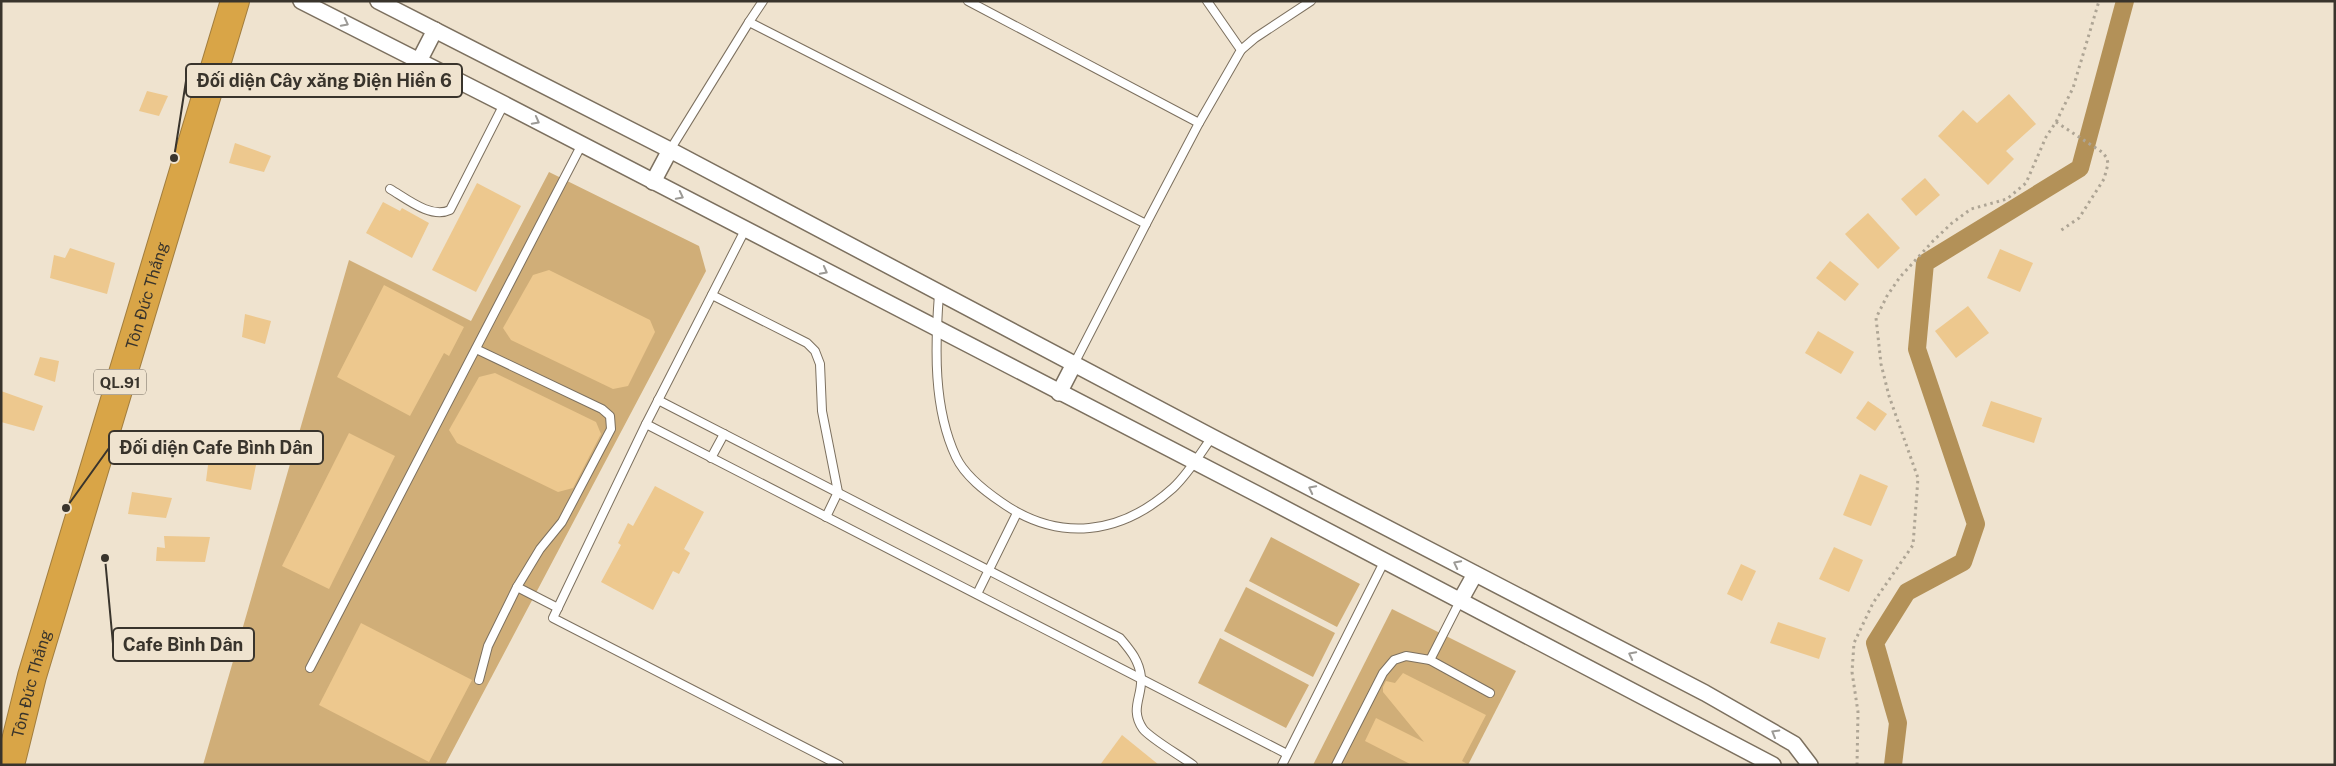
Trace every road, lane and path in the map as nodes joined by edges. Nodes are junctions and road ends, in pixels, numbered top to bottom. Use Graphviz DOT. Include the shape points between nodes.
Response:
graph roads {
  1 [pos="235,1"];
  2 [pos="301,1"];
  3 [pos="378,1"];
  4 [pos="763,1"];
  5 [pos="968,1"];
  6 [pos="1207,1"];
  7 [pos="1311,1"];
  8 [pos="2099,1"];
  9 [pos="749,22"];
  10 [pos="435,30"];
  11 [pos="1241,50"];
  12 [pos="419,61"];
  13 [pos="504,104"];
  14 [pos="2056,122"];
  15 [pos="1199,123"];
  16 [pos="582,144"];
  17 [pos="670,150"];
  18 [pos="653,182"];
  19 [pos="390,190"];
  20 [pos="1146,224"];
  21 [pos="745,230"];
  22 [pos="2060,231"];
  23 [pos="940,294"];
  24 [pos="712,295"];
  25 [pos="937,330"];
  26 [pos="476,350"];
  27 [pos="1074,364"];
  28 [pos="1060,392"];
  29 [pos="658,400"];
  30 [pos="646,424"];
  31 [pos="724,434"];
  32 [pos="1212,437"];
  33 [pos="711,458"];
  34 [pos="1195,462"];
  35 [pos="838,492"];
  36 [pos="1017,513"];
  37 [pos="826,517"];
  38 [pos="1386,560"];
  39 [pos="989,570"];
  40 [pos="1475,574"];
  41 [pos="517,587"];
  42 [pos="977,594"];
  43 [pos="1460,601"];
  44 [pos="558,608"];
  45 [pos="1430,660"];
  46 [pos="310,668"];
  47 [pos="1142,679"];
  48 [pos="480,680"];
  49 [pos="1490,693"];
  50 [pos="1288,754"];
  51 [pos="10,765"];
  52 [pos="839,765"];
  53 [pos="1193,765"];
  54 [pos="1282,765"];
  55 [pos="1336,765"];
  56 [pos="1774,765"];
  57 [pos="1810,765"];
  58 [pos="1858,765"];
  1 -- 51 [label="highway, Tôn Đức Thắng / QL.91" via="32,676"];
  2 -- 12 [label="street, one-way"];
  3 -- 10 [label="street"];
  4 -- 9 [label="lane"];
  5 -- 15 [label="lane"];
  6 -- 11 [label="lane"];
  7 -- 11 [label="lane"];
  8 -- 14 [label="path" via="2079,72"];
  9 -- 17 [label="lane"];
  9 -- 20 [label="lane"];
  10 -- 12 [label="street"];
  10 -- 17 [label="street"];
  11 -- 15 [label="lane"];
  12 -- 13 [label="street"];
  13 -- 16 [label="street, one-way"];
  13 -- 19 [label="lane" via="450,210 434,213"];
  14 -- 22 [label="path" via="2102,152 2108,164 2104,179 2079,218"];
  14 -- 58 [label="path" via="2026,183 2007,199 1970,209 1933,240 1900,277 1876,318 1881,364 1889,396 1918,478 1913,545 1873,603 1854,643 1852,672 1858,712"];
  15 -- 20 [label="lane"];
  16 -- 18 [label="street"];
  16 -- 26 [label="lane"];
  17 -- 18 [label="street"];
  17 -- 23 [label="street"];
  18 -- 21 [label="street, one-way"];
  20 -- 27 [label="lane"];
  21 -- 24 [label="lane"];
  21 -- 25 [label="street, one-way"];
  23 -- 25 [label="lane"];
  23 -- 27 [label="street"];
  24 -- 29 [label="lane"];
  24 -- 35 [label="lane" via="807,343 815,351 820,364 822,411"];
  25 -- 28 [label="street"];
  25 -- 36 [label="lane" via="941,410 957,459 980,487"];
  26 -- 41 [label="lane" via="602,408 610,416 611,429 562,522 540,549"];
  26 -- 46 [label="lane"];
  27 -- 28 [label="street"];
  27 -- 32 [label="street"];
  28 -- 34 [label="street"];
  29 -- 30 [label="lane"];
  29 -- 31 [label="lane"];
  30 -- 33 [label="lane"];
  30 -- 44 [label="lane"];
  31 -- 33 [label="lane"];
  31 -- 35 [label="lane"];
  32 -- 34 [label="lane"];
  40 -- 32 [label="street, one-way"];
  33 -- 37 [label="lane"];
  34 -- 36 [label="lane" via="1174,488 1140,513 1106,527 1062,529"];
  34 -- 38 [label="street"];
  35 -- 37 [label="lane"];
  35 -- 39 [label="lane"];
  36 -- 39 [label="lane"];
  37 -- 42 [label="lane"];
  38 -- 43 [label="street"];
  38 -- 50 [label="lane"];
  39 -- 42 [label="lane"];
  39 -- 47 [label="lane" via="1120,638 1136,658"];
  40 -- 43 [label="street"];
  57 -- 40 [label="street, one-way" via="1794,744 1705,693"];
  41 -- 44 [label="lane"];
  41 -- 48 [label="lane" via="488,646"];
  42 -- 47 [label="lane"];
  43 -- 45 [label="lane"];
  43 -- 56 [label="street"];
  44 -- 52 [label="lane" via="553,618"];
  45 -- 49 [label="lane"];
  45 -- 55 [label="lane" via="1406,656 1394,660 1383,673"];
  47 -- 50 [label="lane"];
  47 -- 53 [label="lane" via="1136,704 1144,730"];
  50 -- 54 [label="lane"];
}
